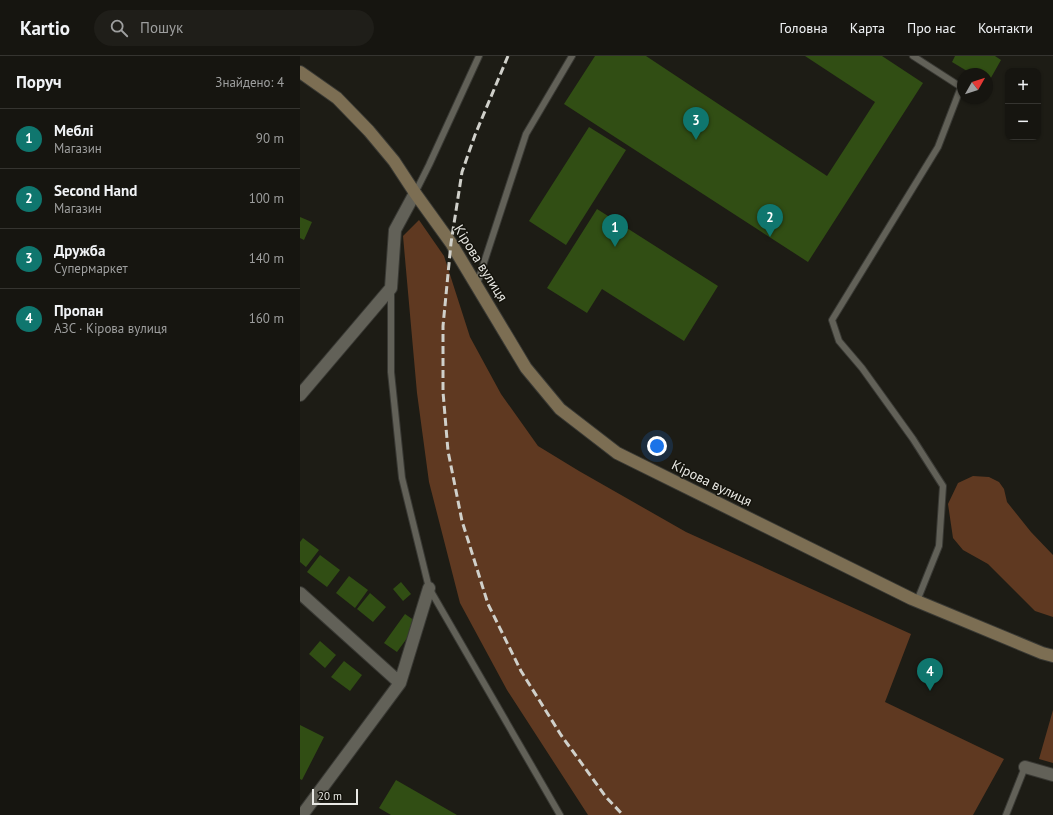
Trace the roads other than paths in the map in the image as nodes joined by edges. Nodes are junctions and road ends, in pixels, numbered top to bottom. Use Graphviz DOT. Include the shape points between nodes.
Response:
graph roads {
  1 [pos="479,56"];
  2 [pos="572,56"];
  3 [pos="913,56"];
  4 [pos="300,72"];
  5 [pos="415,193"];
  6 [pos="477,284"];
  7 [pos="392,288"];
  8 [pos="300,395"];
  9 [pos="429,588"];
  10 [pos="300,593"];
  11 [pos="917,601"];
  12 [pos="1053,656"];
  13 [pos="400,683"];
  14 [pos="1025,767"];
  15 [pos="1053,775"];
  16 [pos="304,813"];
  17 [pos="560,815"];
  18 [pos="1006,815"];
  1 -- 5 [label="lane"];
  2 -- 6 [label="lane" via="526,134"];
  3 -- 11 [label="lane" via="961,87 938,147 832,320 839,341 862,368 913,439 943,486 939,546"];
  4 -- 5 [label="main road, Кірова вулиця" via="337,98 369,131 394,161"];
  5 -- 6 [label="main road, Кірова вулиця" via="452,242"];
  5 -- 7 [label="street" via="395,230"];
  6 -- 11 [label="main road, Кірова вулиця" via="526,368 560,409 616,453"];
  7 -- 8 [label="street"];
  7 -- 9 [label="lane" via="391,372 402,478"];
  9 -- 13 [label="street"];
  9 -- 17 [label="lane"];
  10 -- 13 [label="street"];
  11 -- 12 [label="main road, Кірова вулиця"];
  13 -- 16 [label="street"];
  14 -- 15 [label="street"];
  14 -- 18 [label="lane"];
}
